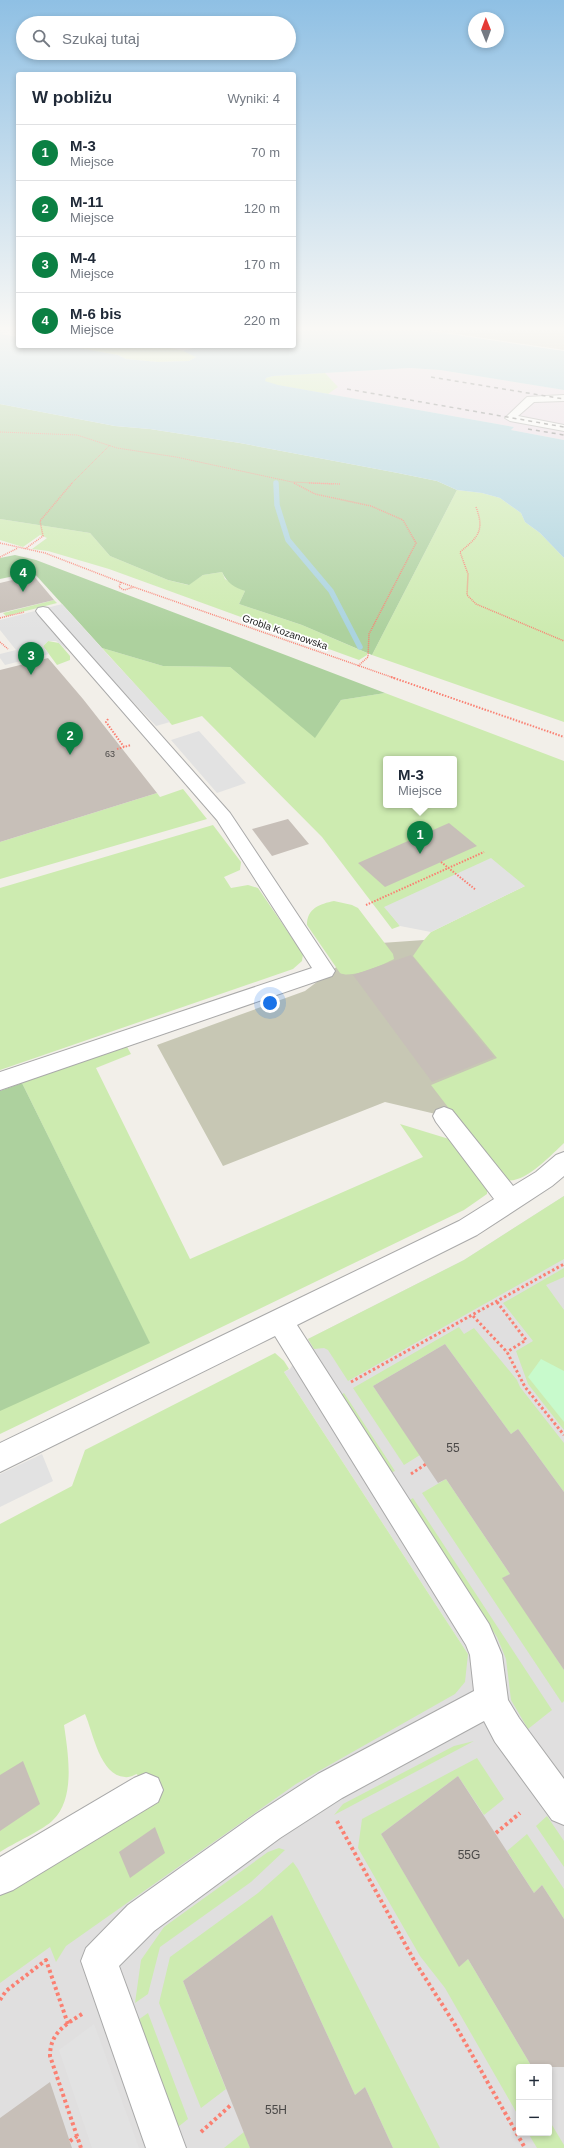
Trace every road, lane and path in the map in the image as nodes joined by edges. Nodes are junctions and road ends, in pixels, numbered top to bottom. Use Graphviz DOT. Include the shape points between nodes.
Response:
graph roads {
  1 [pos="0,432"];
  2 [pos="110,445"];
  3 [pos="292,482"];
  4 [pos="340,484"];
  5 [pos="476,507"];
  6 [pos="0,543"];
  7 [pos="18,548"];
  8 [pos="25,549"];
  9 [pos="0,557"];
  10 [pos="121,582"];
  11 [pos="134,587"];
  12 [pos="43,611"];
  13 [pos="8,616"];
  14 [pos="0,617"];
  15 [pos="564,641"];
  16 [pos="0,642"];
  17 [pos="8,649"];
  18 [pos="358,666"];
  19 [pos="564,738"];
  20 [pos="124,747"];
  21 [pos="117,749"];
  22 [pos="484,852"];
  23 [pos="441,862"];
  24 [pos="449,868"];
  25 [pos="476,890"];
  26 [pos="366,905"];
  27 [pos="0,1081"];
  28 [pos="444,1116"];
  29 [pos="564,1162"];
  30 [pos="511,1200"];
  31 [pos="564,1264"];
  32 [pos="497,1302"];
  33 [pos="473,1316"];
  34 [pos="279,1320"];
  35 [pos="507,1352"];
  36 [pos="327,1395"];
  37 [pos="564,1435"];
  38 [pos="0,1458"];
  39 [pos="426,1464"];
  40 [pos="405,1477"];
  41 [pos="490,1700"];
  42 [pos="146,1790"];
  43 [pos="564,1808"];
  44 [pos="520,1813"];
  45 [pos="337,1821"];
  46 [pos="496,1833"];
  47 [pos="0,1877"];
  48 [pos="111,1996"];
  49 [pos="0,2000"];
  50 [pos="68,2024"];
  51 [pos="232,2104"];
  52 [pos="202,2132"];
  53 [pos="77,2136"];
  54 [pos="70,2141"];
  55 [pos="81,2148"];
  56 [pos="166,2148"];
  57 [pos="525,2148"];
  1 -- 2 [label="path" via="77,435"];
  2 -- 3 [label="path"];
  2 -- 8 [label="path" via="40,521 43,536"];
  3 -- 4 [label="path"];
  3 -- 18 [label="path" via="315,494 371,506 403,520 416,543 369,634 368,657"];
  5 -- 15 [label="path" via="482,521 479,536 460,552 468,574 467,595 476,604"];
  6 -- 7 [label="path, Grobla Kozanowska"];
  7 -- 8 [label="path, Grobla Kozanowska"];
  7 -- 9 [label="path"];
  8 -- 10 [label="path, Grobla Kozanowska" via="45,553"];
  10 -- 11 [label="path, Grobla Kozanowska"];
  10 -- 11 [label="path" via="119,587 124,590"];
  11 -- 18 [label="path, Grobla Kozanowska"];
  12 -- 27 [label="street" via="224,817 327,972"];
  13 -- 14 [label="path"];
  16 -- 17 [label="path"];
  18 -- 19 [label="path, Grobla Kozanowska"];
  20 -- 21 [label="path"];
  22 -- 24 [label="path"];
  23 -- 24 [label="path"];
  24 -- 25 [label="path"];
  24 -- 26 [label="path"];
  28 -- 30 [label="street"];
  29 -- 30 [label="street" via="544,1179"];
  30 -- 34 [label="street" via="468,1228"];
  31 -- 32 [label="path"];
  32 -- 33 [label="path"];
  32 -- 35 [label="path" via="526,1340"];
  33 -- 35 [label="path"];
  33 -- 36 [label="path"];
  34 -- 36 [label="street"];
  34 -- 38 [label="street"];
  35 -- 37 [label="path" via="525,1387"];
  36 -- 41 [label="street" via="478,1635 486,1655"];
  39 -- 40 [label="path"];
  41 -- 43 [label="street" via="507,1730"];
  41 -- 48 [label="street" via="330,1786 268,1826 141,1918 99,1961"];
  42 -- 47 [label="street"];
  44 -- 46 [label="path"];
  45 -- 57 [label="path" via="415,1962 454,2023"];
  48 -- 50 [label="path"];
  48 -- 56 [label="street"];
  49 -- 50 [label="path" via="6,1991 46,1960"];
  50 -- 53 [label="path" via="54,2034 49,2045 50,2056"];
  51 -- 52 [label="path"];
  53 -- 54 [label="path"];
  53 -- 55 [label="path"];
}
